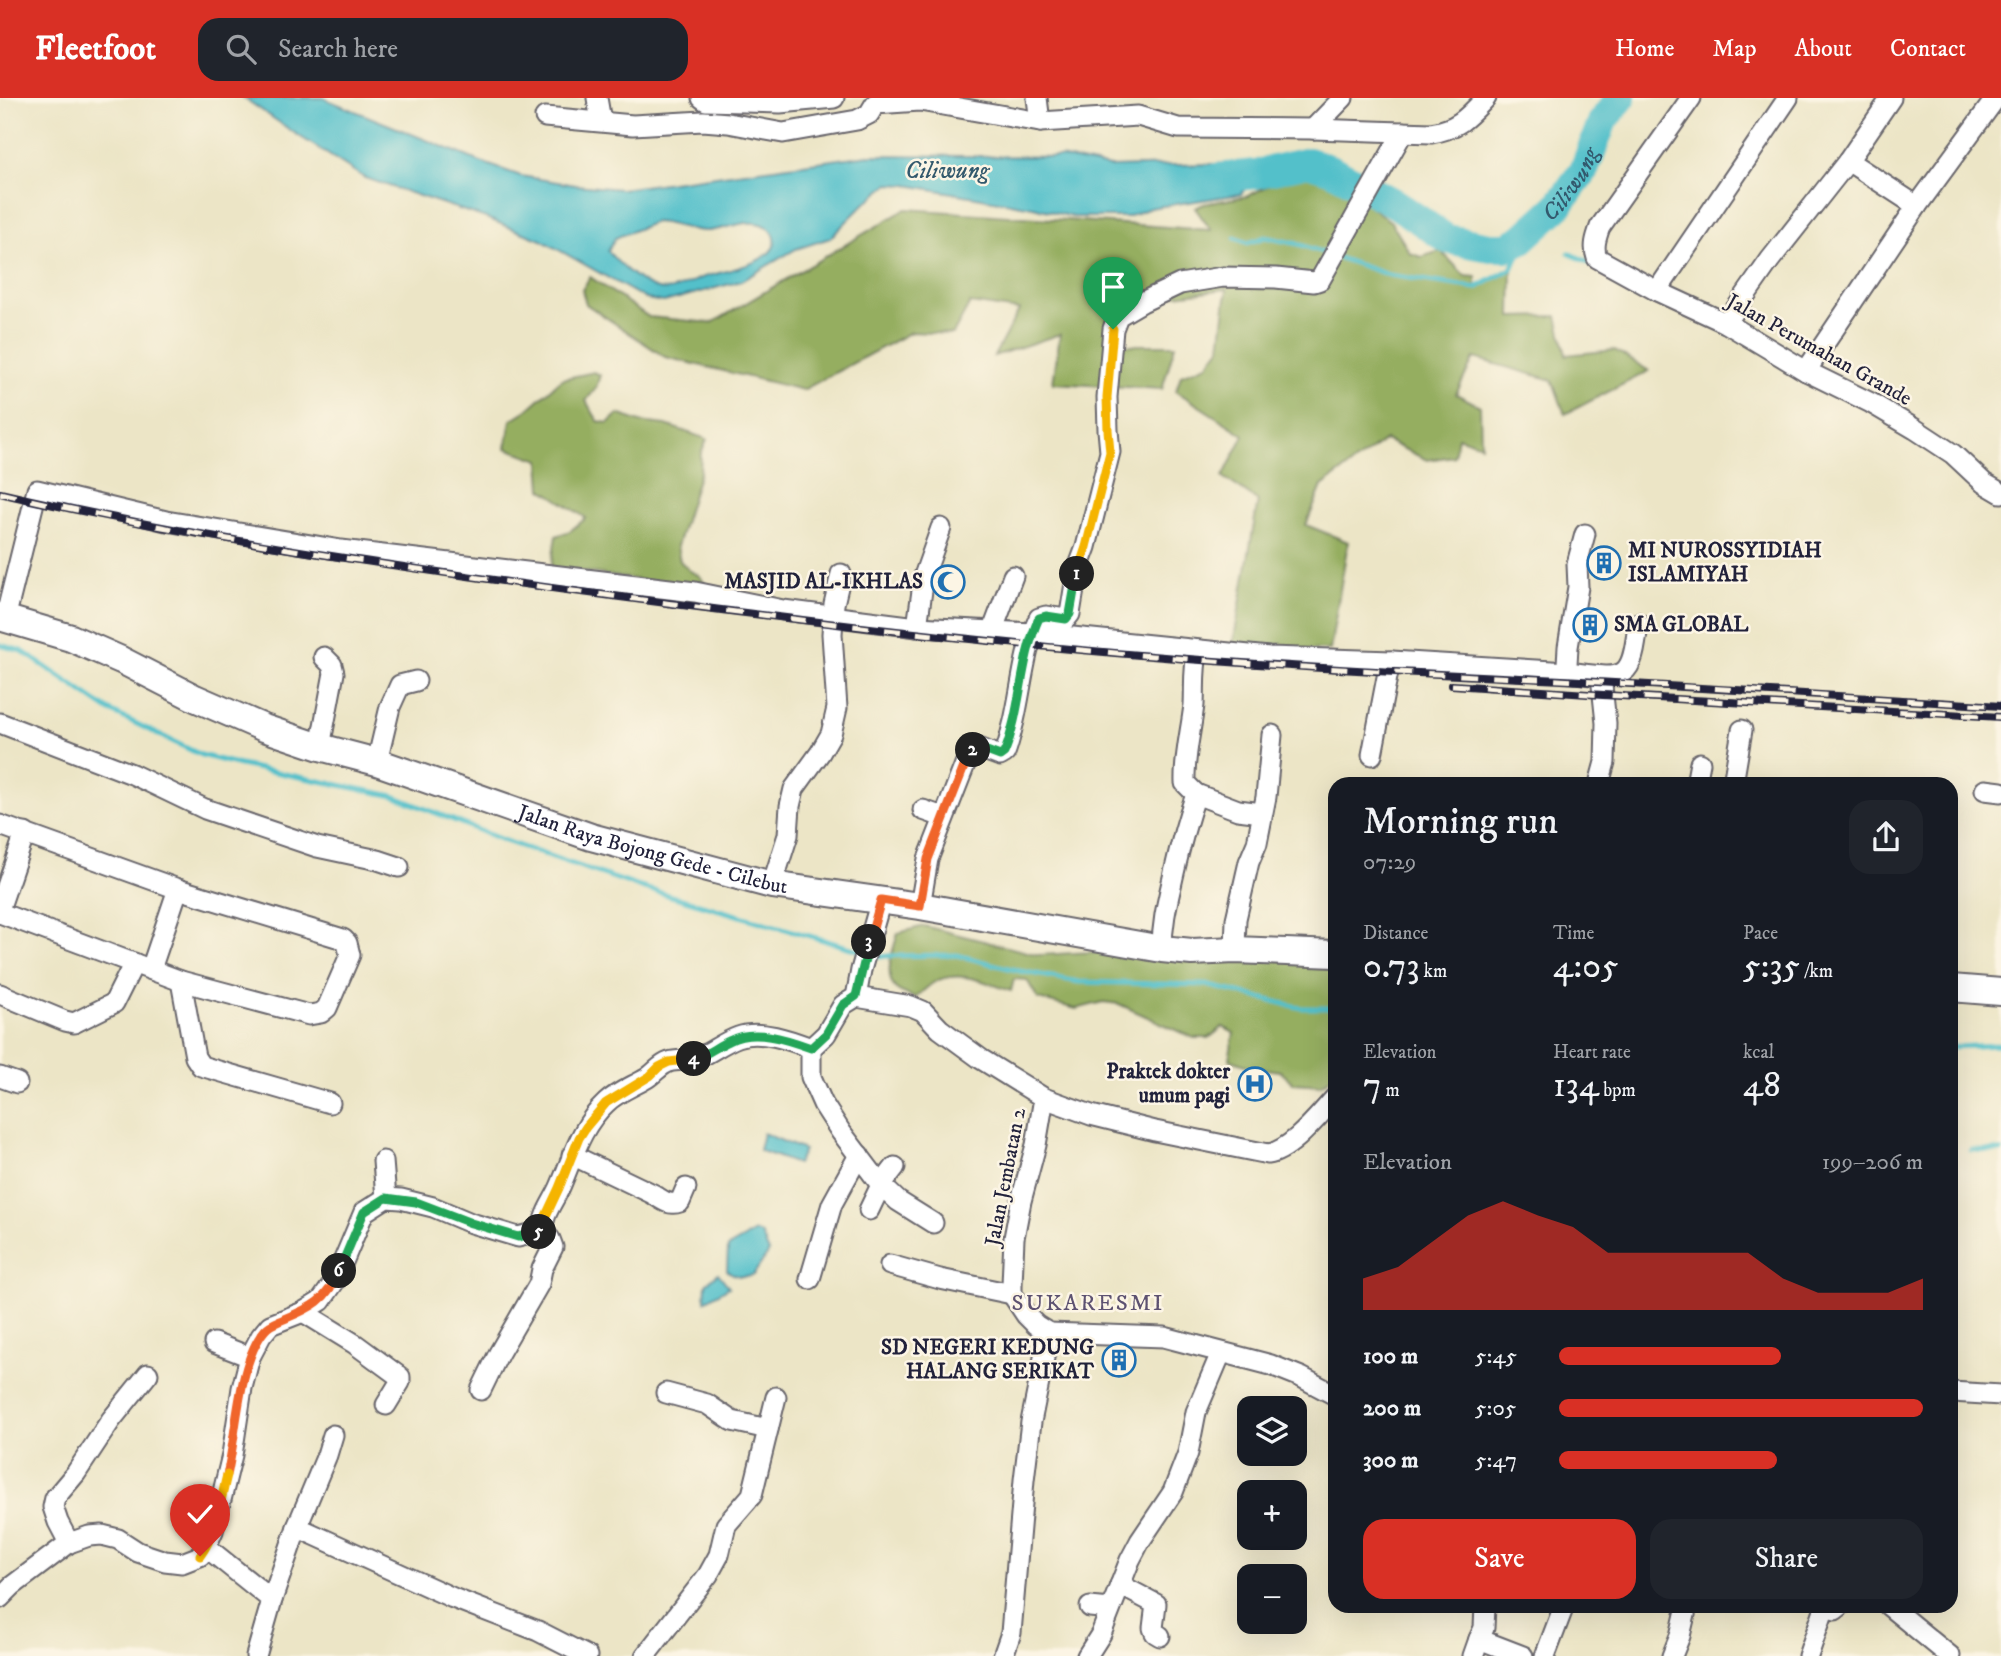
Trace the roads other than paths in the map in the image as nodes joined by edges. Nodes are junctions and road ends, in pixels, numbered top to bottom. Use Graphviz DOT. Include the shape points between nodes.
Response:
graph roads {
  1 [pos="597,98"];
  2 [pos="702,98"];
  3 [pos="834,98"];
  4 [pos="1037,98"];
  5 [pos="1343,98"];
  6 [pos="1486,98"];
  7 [pos="1690,98"];
  8 [pos="1788,98"];
  9 [pos="1891,98"];
  10 [pos="779,101"];
  11 [pos="875,101"];
  12 [pos="960,103"];
  13 [pos="1995,106"];
  14 [pos="1137,107"];
  15 [pos="545,117"];
  16 [pos="601,121"];
  17 [pos="1040,122"];
  18 [pos="1313,129"];
  19 [pos="1403,132"];
  20 [pos="1848,161"];
  21 [pos="1917,206"];
  22 [pos="1657,291"];
  23 [pos="1726,323"];
  24 [pos="1806,371"];
  25 [pos="2001,493"];
  26 [pos="941,528"];
  27 [pos="1585,534"];
  28 [pos="841,574"];
  29 [pos="1013,576"];
  30 [pos="833,616"];
  31 [pos="3,618"];
  32 [pos="1638,623"];
  33 [pos="917,627"];
  34 [pos="992,632"];
  35 [pos="1032,633"];
  36 [pos="1198,650"];
  37 [pos="324,657"];
  38 [pos="1392,661"];
  39 [pos="1568,672"];
  40 [pos="1601,676"];
  41 [pos="416,681"];
  42 [pos="0,723"];
  43 [pos="1742,730"];
  44 [pos="1272,735"];
  45 [pos="320,747"];
  46 [pos="1372,755"];
  47 [pos="377,762"];
  48 [pos="1700,763"];
  49 [pos="1601,777"];
  50 [pos="1697,777"];
  51 [pos="1734,777"];
  52 [pos="1196,794"];
  53 [pos="923,810"];
  54 [pos="1262,813"];
  55 [pos="943,817"];
  56 [pos="0,825"];
  57 [pos="25,834"];
  58 [pos="399,867"];
  59 [pos="772,885"];
  60 [pos="178,889"];
  61 [pos="920,906"];
  62 [pos="0,907"];
  63 [pos="878,909"];
  64 [pos="0,913"];
  65 [pos="1161,949"];
  66 [pos="1236,950"];
  67 [pos="1328,954"];
  68 [pos="142,966"];
  69 [pos="181,981"];
  70 [pos="1958,989"];
  71 [pos="2001,992"];
  72 [pos="0,994"];
  73 [pos="856,996"];
  74 [pos="811,1048"];
  75 [pos="1044,1098"];
  76 [pos="330,1103"];
  77 [pos="1328,1105"];
  78 [pos="859,1155"];
  79 [pos="572,1156"];
  80 [pos="383,1161"];
  81 [pos="895,1167"];
  82 [pos="881,1185"];
  83 [pos="686,1188"];
  84 [pos="386,1198"];
  85 [pos="869,1210"];
  86 [pos="933,1223"];
  87 [pos="543,1231"];
  88 [pos="890,1265"];
  89 [pos="810,1279"];
  90 [pos="1012,1294"];
  91 [pos="303,1312"];
  92 [pos="1049,1333"];
  93 [pos="214,1343"];
  94 [pos="1221,1353"];
  95 [pos="250,1357"];
  96 [pos="148,1374"];
  97 [pos="481,1390"];
  98 [pos="1328,1392"];
  99 [pos="1958,1392"];
  100 [pos="666,1393"];
  101 [pos="2001,1395"];
  102 [pos="776,1397"];
  103 [pos="386,1405"];
  104 [pos="768,1430"];
  105 [pos="333,1435"];
  106 [pos="297,1527"];
  107 [pos="69,1543"];
  108 [pos="206,1547"];
  109 [pos="1120,1585"];
  110 [pos="0,1598"];
  111 [pos="272,1600"];
  112 [pos="1090,1607"];
  113 [pos="1110,1609"];
  114 [pos="1485,1613"];
  115 [pos="1561,1613"];
  116 [pos="1685,1613"];
  117 [pos="1823,1613"];
  118 [pos="1896,1613"];
  119 [pos="1160,1636"];
  120 [pos="1476,1648"];
  121 [pos="1089,1655"];
  122 [pos="256,1656"];
  123 [pos="587,1656"];
  124 [pos="645,1656"];
  125 [pos="1003,1656"];
  126 [pos="1523,1656"];
  127 [pos="1545,1656"];
  128 [pos="1672,1656"];
  129 [pos="1808,1656"];
  130 [pos="1950,1656"];
  1 -- 16 [label="street"];
  2 -- 10 [label="street"];
  3 -- 10 [label="street"];
  4 -- 17 [label="street"];
  5 -- 18 [label="street"];
  6 -- 19 [label="street" via="1454,127 1431,133"];
  7 -- 22 [label="street, Jalan Perumahan Grande" via="1595,240 1597,258"];
  8 -- 22 [label="street"];
  9 -- 20 [label="street"];
  11 -- 12 [label="street"];
  11 -- 16 [label="street" via="869,114 857,120 783,133 703,121 633,125"];
  12 -- 17 [label="street"];
  13 -- 21 [label="street"];
  14 -- 17 [label="street"];
  14 -- 18 [label="street" via="1178,128"];
  15 -- 16 [label="street"];
  18 -- 19 [label="street"];
  19 -- 35 [label="street" via="1320,280 1223,277 1191,282 1118,316 1107,397 1110,452 1077,571 1070,614 1066,619 1039,618"];
  20 -- 21 [label="street"];
  20 -- 23 [label="street"];
  21 -- 24 [label="street"];
  22 -- 23 [label="street, Jalan Perumahan Grande"];
  23 -- 24 [label="street, Jalan Perumahan Grande"];
  24 -- 25 [label="street, Jalan Perumahan Grande" via="1915,429"];
  26 -- 33 [label="street" via="924,576"];
  27 -- 39 [label="street" via="1577,565"];
  28 -- 30 [label="street"];
  29 -- 34 [label="street"];
  30 -- 31 [label="street" via="695,593 341,550 166,521 37,490"];
  30 -- 33 [label="street"];
  30 -- 59 [label="street" via="837,708 831,734 794,789 788,835"];
  31 -- 45 [label="main road, Jalan Raya Bojong Gede - Cilebut" via="71,638 195,698"];
  32 -- 40 [label="street" via="1628,670"];
  33 -- 34 [label="street"];
  34 -- 35 [label="street"];
  35 -- 36 [label="street"];
  35 -- 55 [label="street" via="1007,747 1000,756 976,747 969,754"];
  36 -- 38 [label="street"];
  36 -- 52 [label="street" via="1184,764 1185,783"];
  37 -- 45 [label="street" via="334,673"];
  38 -- 39 [label="street"];
  38 -- 46 [label="street"];
  39 -- 40 [label="street"];
  40 -- 49 [label="street" via="1606,723"];
  41 -- 47 [label="street" via="400,685"];
  42 -- 58 [label="street" via="132,774 205,809 317,847"];
  43 -- 51 [label="street"];
  44 -- 54 [label="street"];
  45 -- 47 [label="main road, Jalan Raya Bojong Gede - Cilebut"];
  47 -- 59 [label="main road, Jalan Raya Bojong Gede - Cilebut" via="591,837"];
  48 -- 50 [label="street"];
  52 -- 54 [label="street" via="1238,810"];
  52 -- 65 [label="street" via="1168,895"];
  53 -- 55 [label="street"];
  54 -- 66 [label="street" via="1236,919"];
  55 -- 61 [label="street" via="928,859"];
  56 -- 57 [label="street"];
  57 -- 60 [label="street"];
  57 -- 62 [label="street"];
  59 -- 63 [label="main road, Jalan Raya Bojong Gede - Cilebut"];
  60 -- 68 [label="street"];
  60 -- 69 [label="street" via="343,939 350,949 327,1008 315,1015"];
  61 -- 63 [label="main road, Jalan Raya Bojong Gede - Cilebut"];
  61 -- 65 [label="main road, Jalan Raya Bojong Gede - Cilebut"];
  63 -- 73 [label="street"];
  64 -- 68 [label="street"];
  65 -- 66 [label="main road, Jalan Raya Bojong Gede - Cilebut"];
  66 -- 67 [label="main road, Jalan Raya Bojong Gede - Cilebut"];
  68 -- 69 [label="street"];
  68 -- 72 [label="street" via="114,1003 74,1023"];
  69 -- 76 [label="street" via="195,1057 201,1066"];
  70 -- 71 [label="main road"];
  73 -- 74 [label="street" via="843,1005 826,1034"];
  73 -- 75 [label="street, Jalan Jembatan 2" via="923,1011 981,1059"];
  74 -- 78 [label="street" via="811,1077 823,1104"];
  74 -- 79 [label="street" via="752,1034 695,1059 669,1062 606,1103 586,1127"];
  75 -- 77 [label="street, Jalan Jembatan 2" via="1091,1115 1268,1154 1292,1142"];
  75 -- 90 [label="street, Jalan Jembatan 2" via="1014,1238"];
  78 -- 82 [label="street"];
  78 -- 89 [label="street" via="832,1204"];
  79 -- 83 [label="street" via="674,1205"];
  79 -- 87 [label="street"];
  80 -- 84 [label="street"];
  81 -- 82 [label="street"];
  82 -- 85 [label="street"];
  82 -- 86 [label="street"];
  84 -- 87 [label="street" via="416,1202 518,1237"];
  84 -- 91 [label="street" via="364,1212 335,1280 320,1301"];
  87 -- 97 [label="street" via="553,1247 539,1284"];
  88 -- 90 [label="street"];
  90 -- 92 [label="street" via="1026,1315"];
  91 -- 95 [label="street" via="270,1325"];
  91 -- 103 [label="street" via="400,1377"];
  92 -- 94 [label="street" via="1164,1337"];
  92 -- 125 [label="street" via="1031,1422 1011,1633"];
  93 -- 95 [label="street"];
  94 -- 98 [label="street" via="1278,1367"];
  94 -- 109 [label="street" via="1196,1412 1188,1453 1173,1492 1140,1541"];
  95 -- 108 [label="street" via="232,1455"];
  96 -- 107 [label="street" via="55,1497 53,1507"];
  99 -- 101 [label="street"];
  100 -- 104 [label="street" via="707,1404 732,1421"];
  102 -- 104 [label="street"];
  104 -- 124 [label="street" via="754,1489 730,1517 715,1564"];
  105 -- 106 [label="street"];
  106 -- 111 [label="street"];
  106 -- 123 [label="street"];
  107 -- 108 [label="street" via="102,1535 149,1557 182,1563"];
  107 -- 110 [label="street"];
  108 -- 111 [label="street"];
  109 -- 113 [label="street"];
  109 -- 119 [label="street" via="1156,1604 1153,1628"];
  111 -- 122 [label="street"];
  112 -- 113 [label="street"];
  113 -- 121 [label="street"];
  114 -- 120 [label="street"];
  115 -- 127 [label="street"];
  116 -- 128 [label="street"];
  117 -- 129 [label="street"];
  118 -- 130 [label="street"];
  120 -- 126 [label="street"];
}
